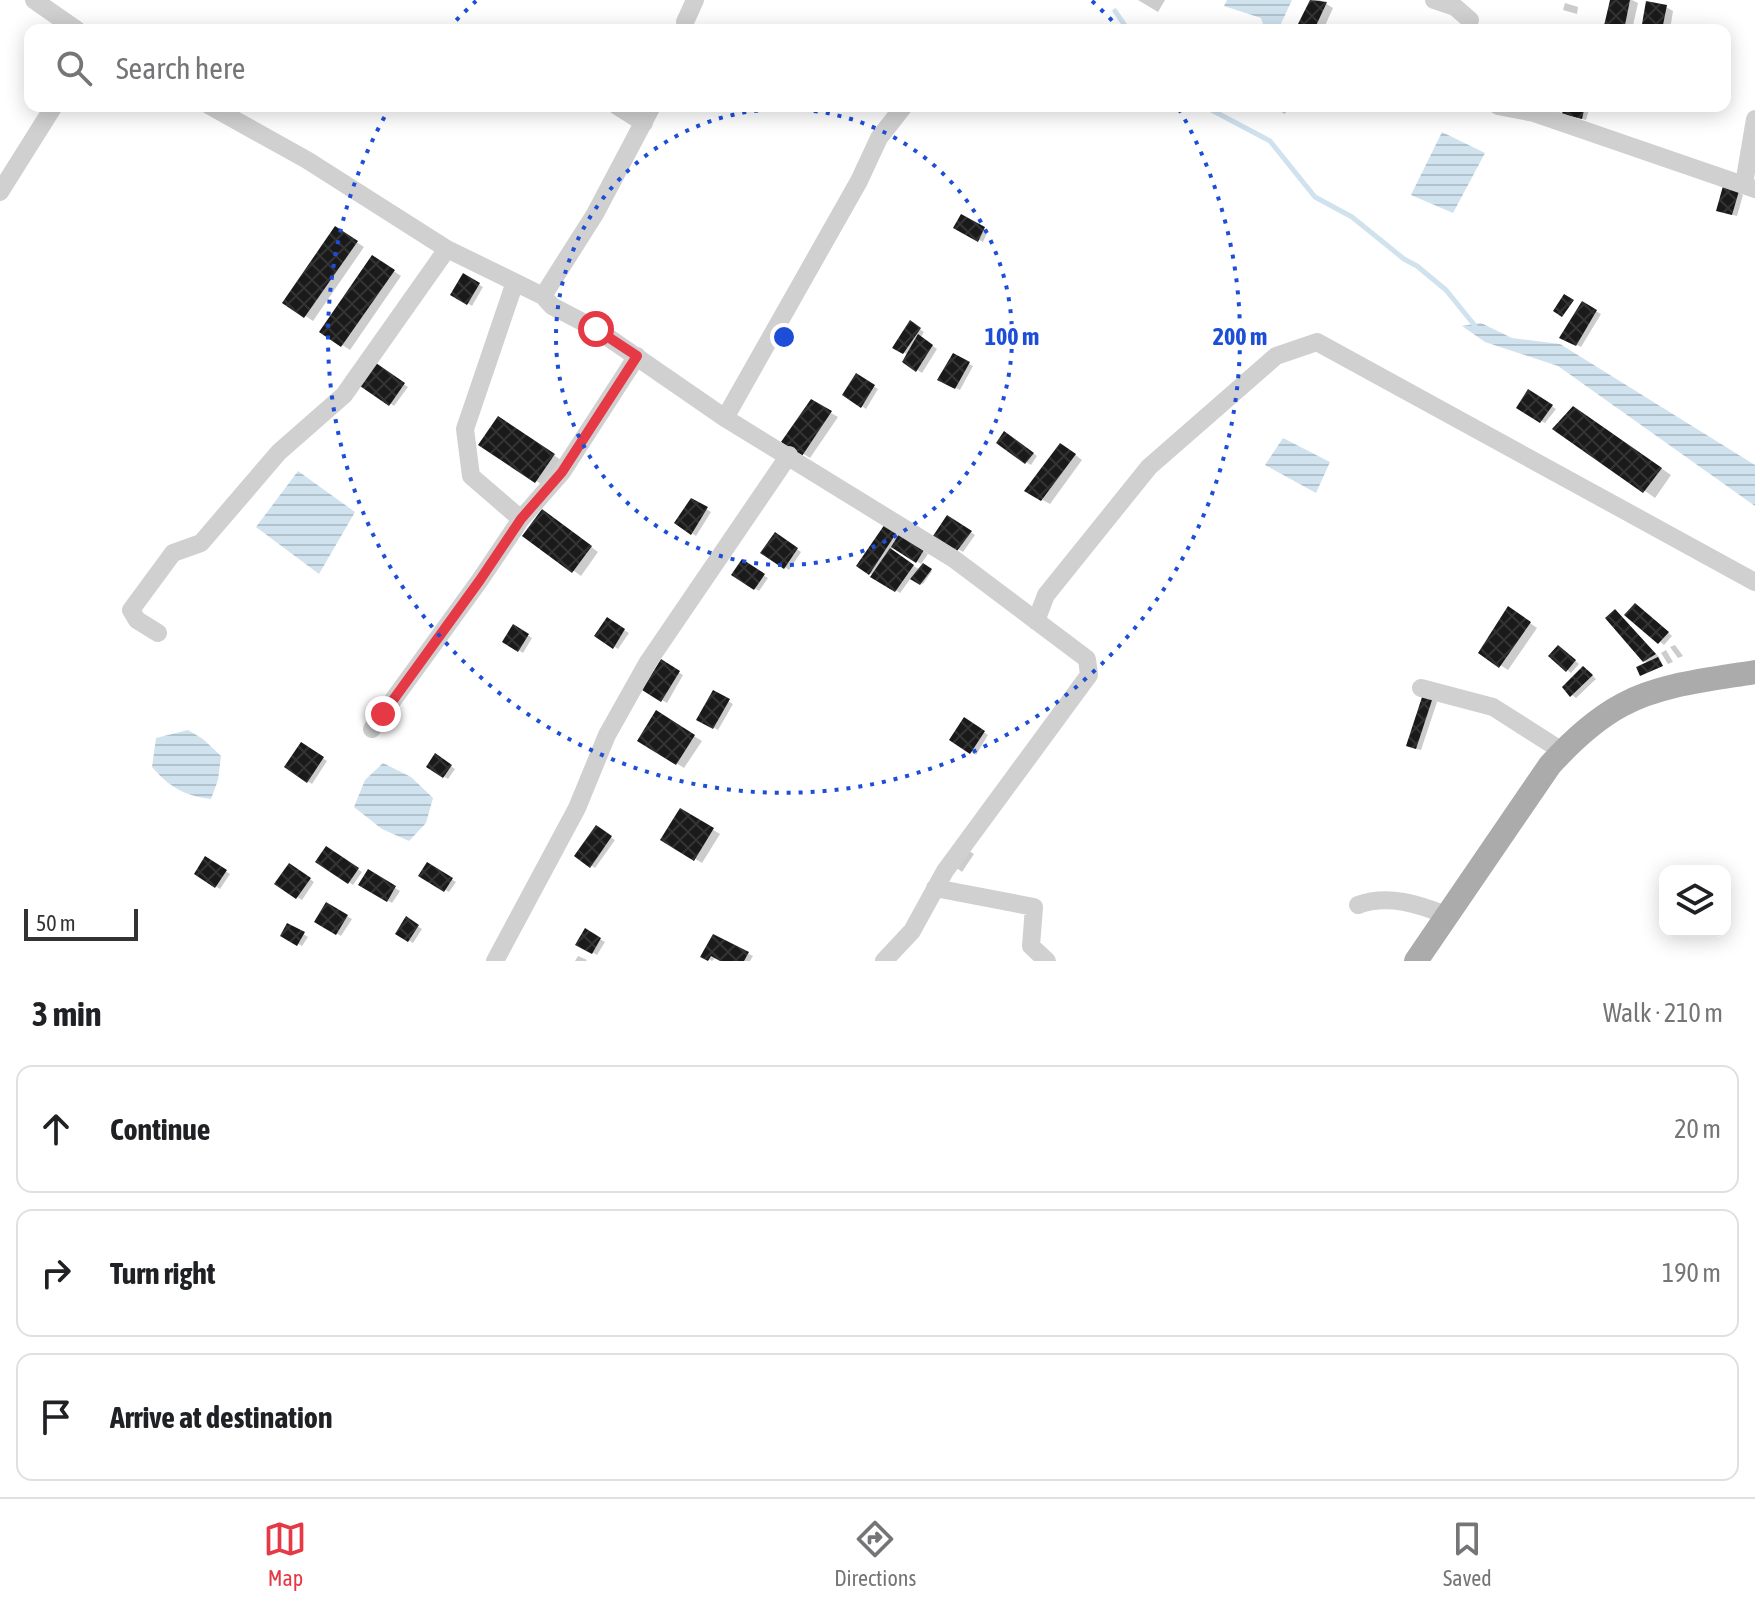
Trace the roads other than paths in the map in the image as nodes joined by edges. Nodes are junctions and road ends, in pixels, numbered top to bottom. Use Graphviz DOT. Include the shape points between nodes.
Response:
graph roads {
  1 [pos="34,0"];
  2 [pos="695,0"];
  3 [pos="1434,0"];
  4 [pos="1477,0"];
  5 [pos="55,6"];
  6 [pos="72,24"];
  7 [pos="685,24"];
  8 [pos="1468,24"];
  9 [pos="1469,24"];
  10 [pos="50,112"];
  11 [pos="221,112"];
  12 [pos="899,112"];
  13 [pos="1529,112"];
  14 [pos="648,115"];
  15 [pos="1755,119"];
  16 [pos="1750,186"];
  17 [pos="0,192"];
  18 [pos="447,249"];
  19 [pos="515,282"];
  20 [pos="543,296"];
  21 [pos="637,356"];
  22 [pos="725,418"];
  23 [pos="789,455"];
  24 [pos="521,519"];
  25 [pos="1755,582"];
  26 [pos="1036,621"];
  27 [pos="158,633"];
  28 [pos="1755,672"];
  29 [pos="1421,688"];
  30 [pos="372,729"];
  31 [pos="1562,751"];
  32 [pos="935,888"];
  33 [pos="1358,905"];
  34 [pos="1448,916"];
  35 [pos="495,961"];
  36 [pos="884,961"];
  37 [pos="1047,961"];
  38 [pos="1416,961"];
  1 -- 5 [label="street"];
  2 -- 7 [label="street"];
  3 -- 8 [label="street" via="1455,7"];
  4 -- 9 [label="street"];
  5 -- 6 [label="street"];
  10 -- 17 [label="street"];
  11 -- 18 [label="street"];
  12 -- 22 [label="street" via="879,138"];
  13 -- 16 [label="street"];
  14 -- 20 [label="street"];
  15 -- 16 [label="street"];
  18 -- 19 [label="street"];
  18 -- 27 [label="street" via="344,395 279,452 201,543 173,553 131,610"];
  19 -- 20 [label="street"];
  19 -- 24 [label="street" via="465,429 471,476"];
  20 -- 21 [label="street"];
  21 -- 22 [label="street"];
  21 -- 24 [label="street" via="562,472"];
  22 -- 23 [label="street"];
  23 -- 26 [label="street" via="954,559"];
  23 -- 35 [label="street" via="648,662"];
  24 -- 30 [label="street"];
  25 -- 26 [label="street" via="1317,342 1276,356 1149,467 1046,595"];
  26 -- 32 [label="street" via="1087,659 1089,675"];
  28 -- 31 [label="main road" via="1675,686 1623,704"];
  29 -- 31 [label="street" via="1493,707"];
  31 -- 34 [label="main road"];
  32 -- 36 [label="street" via="912,931"];
  32 -- 37 [label="street" via="1034,907 1031,946"];
  33 -- 34 [label="street" via="1391,900"];
  34 -- 38 [label="main road"];
}
